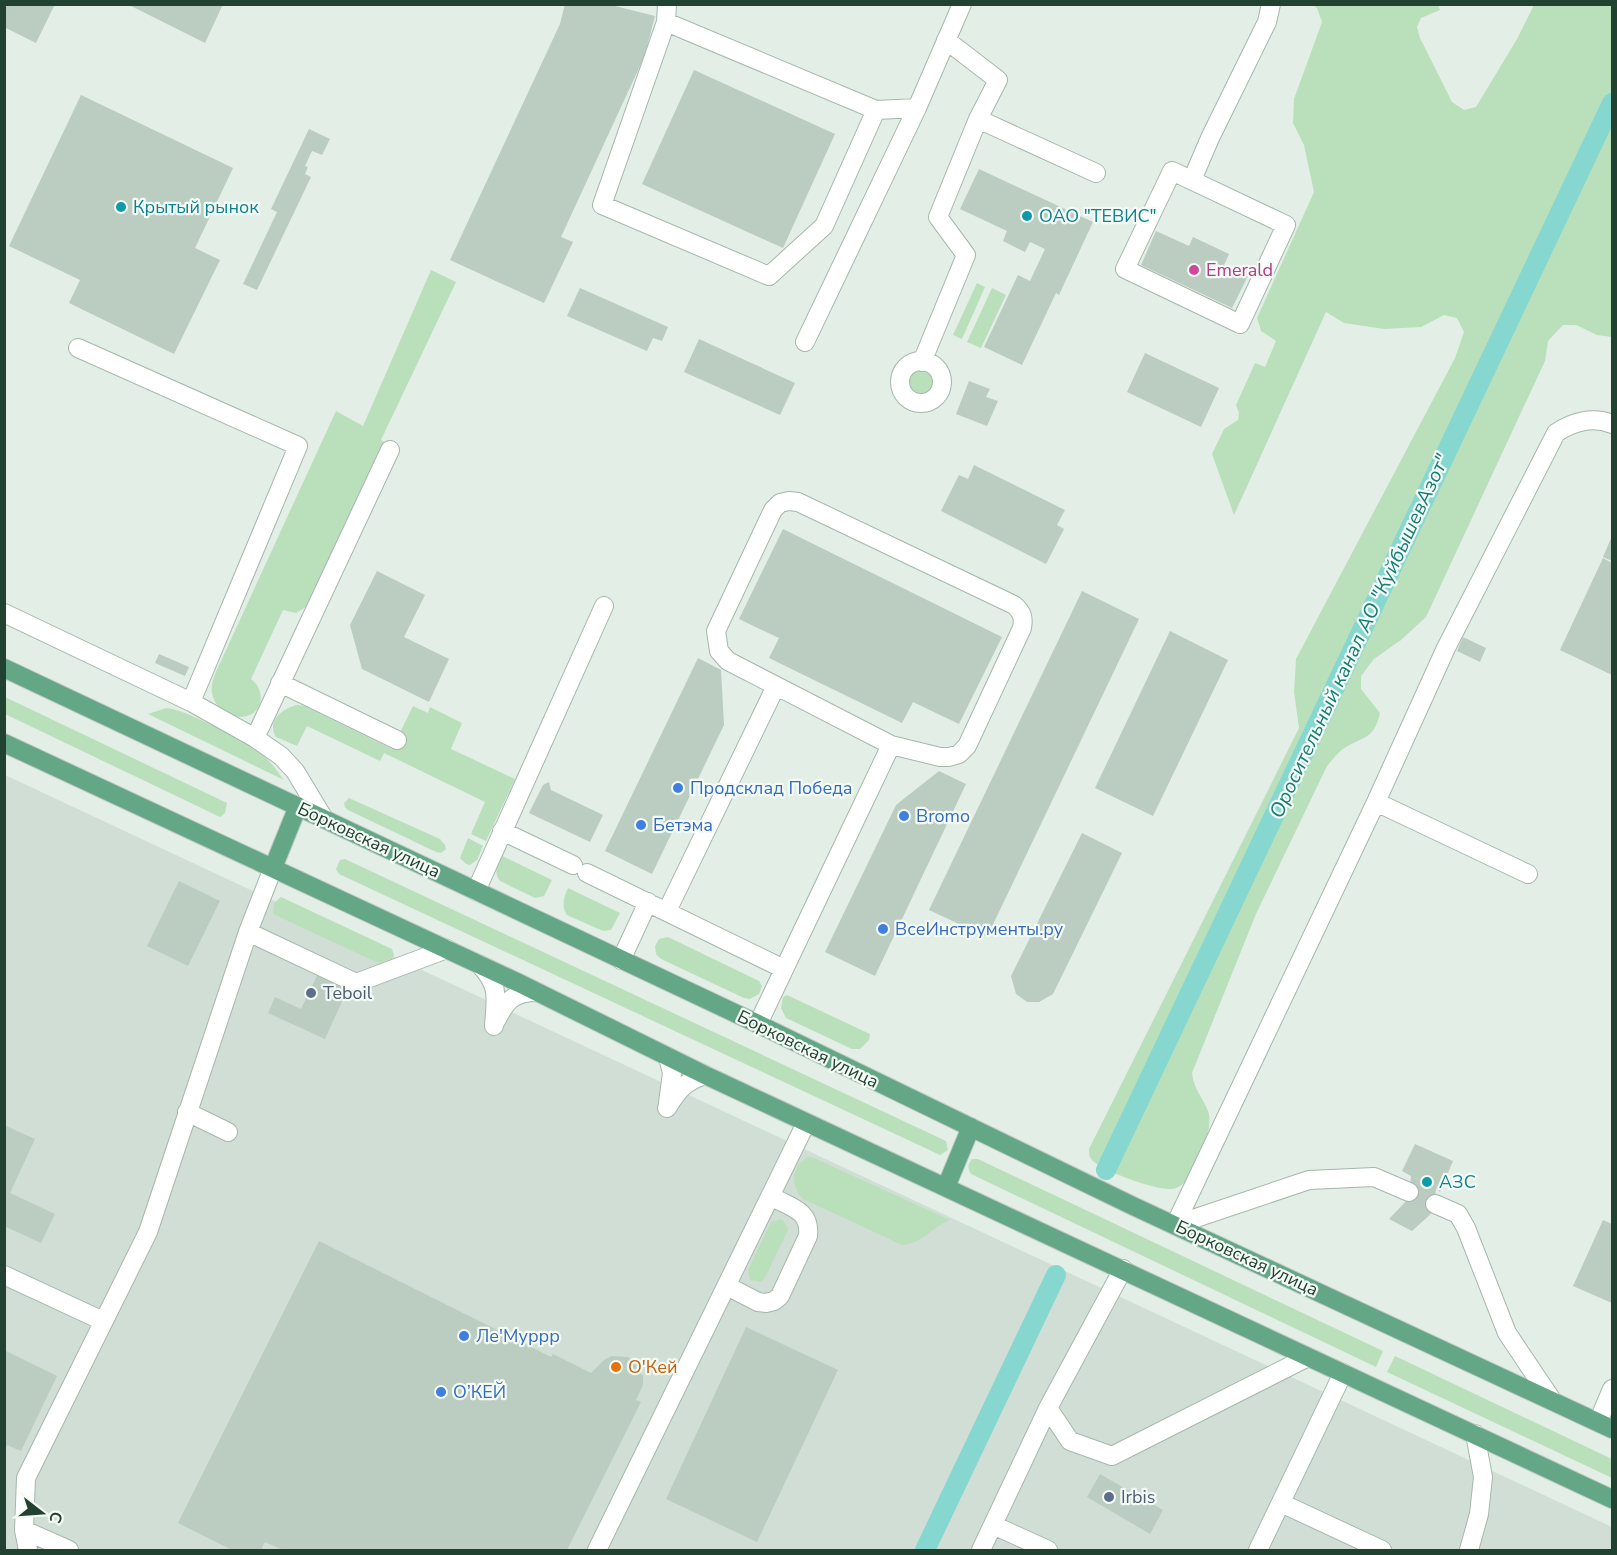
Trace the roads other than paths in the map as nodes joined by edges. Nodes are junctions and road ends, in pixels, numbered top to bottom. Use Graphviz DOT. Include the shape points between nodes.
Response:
graph roads {
  1 [pos="962,4"];
  2 [pos="1271,4"];
  3 [pos="666,13"];
  4 [pos="946,40"];
  5 [pos="917,108"];
  6 [pos="876,110"];
  7 [pos="978,119"];
  8 [pos="1096,173"];
  9 [pos="1192,180"];
  10 [pos="806,342"];
  11 [pos="78,348"];
  12 [pos="922,362"];
  13 [pos="1612,424"];
  14 [pos="390,450"];
  15 [pos="604,606"];
  16 [pos="4,613"];
  17 [pos="4,668"];
  18 [pos="280,683"];
  19 [pos="776,686"];
  20 [pos="191,702"];
  21 [pos="255,738"];
  22 [pos="397,740"];
  23 [pos="4,743"];
  24 [pos="891,745"];
  25 [pos="1376,802"];
  26 [pos="298,807"];
  27 [pos="324,819"];
  28 [pos="502,831"];
  29 [pos="273,868"];
  30 [pos="1528,874"];
  31 [pos="476,891"];
  32 [pos="648,902"];
  33 [pos="667,911"];
  34 [pos="248,932"];
  35 [pos="447,949"];
  36 [pos="621,960"];
  37 [pos="480,965"];
  38 [pos="784,969"];
  39 [pos="537,992"];
  40 [pos="758,1024"];
  41 [pos="668,1057"];
  42 [pos="705,1075"];
  43 [pos="187,1112"];
  44 [pos="806,1122"];
  45 [pos="971,1127"];
  46 [pos="228,1132"];
  47 [pos="946,1187"];
  48 [pos="1409,1192"];
  49 [pos="770,1196"];
  50 [pos="1435,1204"];
  51 [pos="1176,1225"];
  52 [pos="1123,1269"];
  53 [pos="4,1275"];
  54 [pos="727,1286"];
  55 [pos="104,1321"];
  56 [pos="1308,1357"];
  57 [pos="1343,1373"];
  58 [pos="1612,1389"];
  59 [pos="1552,1400"];
  60 [pos="1048,1408"];
  61 [pos="1605,1425"];
  62 [pos="1474,1434"];
  63 [pos="1612,1499"];
  64 [pos="1281,1503"];
  65 [pos="993,1525"];
  66 [pos="24,1530"];
  67 [pos="28,1551"];
  68 [pos="69,1551"];
  69 [pos="597,1551"];
  70 [pos="981,1551"];
  71 [pos="1048,1551"];
  72 [pos="1258,1551"];
  73 [pos="1382,1551"];
  74 [pos="1469,1551"];
  1 -- 4 [label="street"];
  2 -- 9 [label="street" via="1267,22"];
  3 -- 6 [label="street"];
  3 -- 6 [label="street" via="602,205 769,276 824,226"];
  4 -- 5 [label="street"];
  4 -- 7 [label="street" via="998,80"];
  5 -- 6 [label="street"];
  5 -- 10 [label="street"];
  7 -- 8 [label="street"];
  7 -- 12 [label="street" via="938,217 966,255"];
  9 -- 9 [label="street" via="1286,225 1239,324 1125,269 1172,171"];
  11 -- 20 [label="street" via="298,446"];
  13 -- 25 [label="street" via="1589,420 1569,424 1556,433 1446,648"];
  14 -- 18 [label="street"];
  15 -- 28 [label="street"];
  16 -- 20 [label="street"];
  17 -- 26 [label="main road, Борковская улица"];
  18 -- 21 [label="street"];
  18 -- 22 [label="street"];
  19 -- 24 [label="street"];
  19 -- 24 [label="street" via="728,661 719,651 716,630 773,510 780,503 798,502 1020,610 1023,628 967,746 959,754 940,757"];
  19 -- 33 [label="street"];
  20 -- 21 [label="street"];
  21 -- 27 [label="street" via="295,771"];
  23 -- 29 [label="main road"];
  24 -- 38 [label="street"];
  25 -- 30 [label="street"];
  25 -- 51 [label="street"];
  26 -- 27 [label="main road, Борковская улица"];
  26 -- 29 [label="main road"];
  27 -- 31 [label="main road, Борковская улица"];
  28 -- 31 [label="street"];
  28 -- 32 [label="street"];
  29 -- 34 [label="street"];
  29 -- 35 [label="main road"];
  31 -- 36 [label="main road, Борковская улица"];
  32 -- 33 [label="street"];
  32 -- 36 [label="street"];
  33 -- 38 [label="street"];
  34 -- 35 [label="street" via="356,982"];
  34 -- 43 [label="street"];
  35 -- 37 [label="main road"];
  36 -- 40 [label="main road, Борковская улица"];
  37 -- 39 [label="main road"];
  37 -- 39 [label="street" via="492,978 495,990 494,1026 513,998 523,992"];
  38 -- 40 [label="street"];
  39 -- 41 [label="main road"];
  40 -- 45 [label="main road, Борковская улица"];
  41 -- 42 [label="main road"];
  41 -- 42 [label="street" via="672,1073 667,1108 690,1080"];
  42 -- 44 [label="main road"];
  43 -- 46 [label="street"];
  43 -- 55 [label="street" via="148,1232"];
  44 -- 47 [label="main road"];
  44 -- 49 [label="street"];
  45 -- 47 [label="main road"];
  45 -- 51 [label="main road, Борковская улица"];
  47 -- 52 [label="main road"];
  48 -- 51 [label="street" via="1374,1177 1309,1180"];
  49 -- 54 [label="street"];
  49 -- 54 [label="street" via="801,1212 809,1226 780,1296 766,1303 758,1302"];
  50 -- 59 [label="street" via="1458,1214 1507,1333"];
  51 -- 59 [label="main road, Борковская улица"];
  52 -- 56 [label="main road"];
  52 -- 60 [label="street"];
  53 -- 55 [label="street"];
  54 -- 69 [label="street"];
  55 -- 66 [label="street" via="26,1478"];
  56 -- 57 [label="main road"];
  56 -- 60 [label="street" via="1112,1456 1070,1441"];
  57 -- 62 [label="main road"];
  57 -- 64 [label="street"];
  58 -- 61 [label="street"];
  59 -- 61 [label="main road, Борковская улица"];
  60 -- 65 [label="street"];
  62 -- 63 [label="main road"];
  62 -- 74 [label="street" via="1483,1477"];
  64 -- 72 [label="street"];
  64 -- 73 [label="street"];
  65 -- 70 [label="street"];
  65 -- 71 [label="street"];
  66 -- 67 [label="street"];
  66 -- 68 [label="street"];
}
